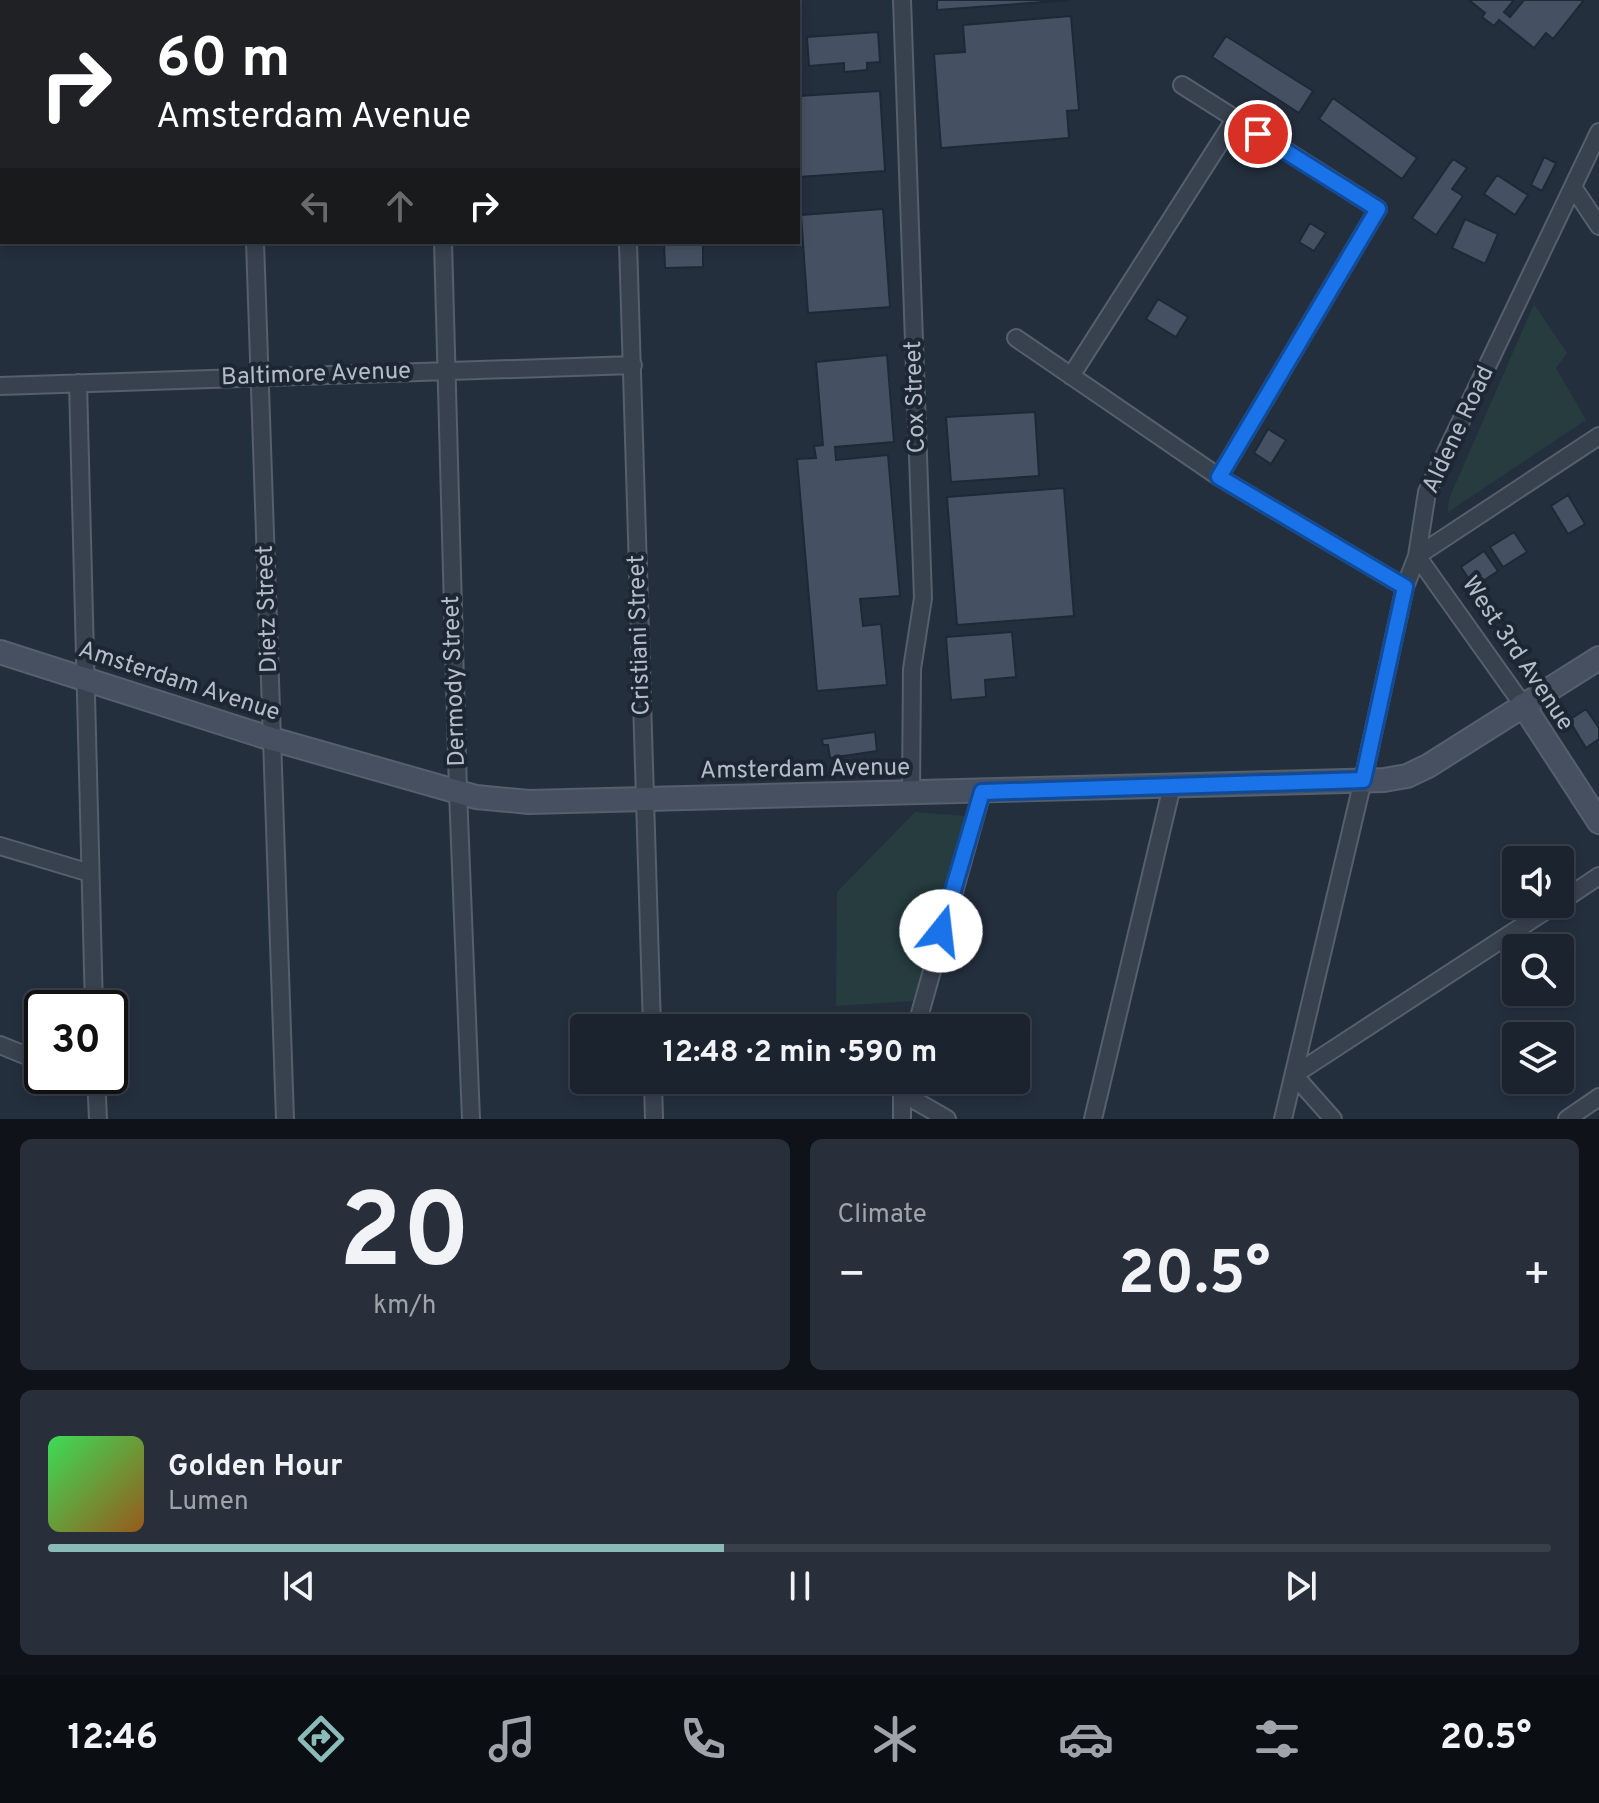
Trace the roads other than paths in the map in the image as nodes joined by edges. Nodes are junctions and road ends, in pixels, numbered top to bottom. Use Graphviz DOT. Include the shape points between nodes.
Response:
graph roads {
  1 [pos="902,0"];
  2 [pos="1182,85"];
  3 [pos="1235,119"];
  4 [pos="1599,132"];
  5 [pos="1573,187"];
  6 [pos="1599,226"];
  7 [pos="255,244"];
  8 [pos="443,244"];
  9 [pos="628,244"];
  10 [pos="1016,338"];
  11 [pos="633,365"];
  12 [pos="446,371"];
  13 [pos="1071,376"];
  14 [pos="260,377"];
  15 [pos="78,383"];
  16 [pos="0,386"];
  17 [pos="1599,436"];
  18 [pos="1219,477"];
  19 [pos="1417,556"];
  20 [pos="1405,587"];
  21 [pos="0,652"];
  22 [pos="1599,658"];
  23 [pos="87,679"];
  24 [pos="1523,705"];
  25 [pos="272,739"];
  26 [pos="1363,780"];
  27 [pos="1172,786"];
  28 [pos="458,792"];
  29 [pos="982,792"];
  30 [pos="911,794"];
  31 [pos="645,800"];
  32 [pos="1599,822"];
  33 [pos="0,846"];
  34 [pos="90,873"];
  35 [pos="1599,876"];
  36 [pos="1574,892"];
  37 [pos="1535,918"];
  38 [pos="93,990"];
  39 [pos="652,1014"];
  40 [pos="920,1014"];
  41 [pos="0,1045"];
  42 [pos="24,1055"];
  43 [pos="1294,1075"];
  44 [pos="97,1094"];
  45 [pos="653,1094"];
  46 [pos="903,1094"];
  47 [pos="914,1094"];
  48 [pos="1599,1097"];
  49 [pos="98,1119"];
  50 [pos="285,1119"];
  51 [pos="471,1119"];
  52 [pos="654,1119"];
  53 [pos="902,1119"];
  54 [pos="947,1119"];
  55 [pos="1093,1119"];
  56 [pos="1283,1119"];
  57 [pos="1333,1119"];
  58 [pos="1567,1119"];
  1 -- 30 [label="street, Cox Street" via="923,598 912,669"];
  2 -- 3 [label="street"];
  3 -- 13 [label="street"];
  3 -- 18 [label="street" via="1378,209"];
  4 -- 5 [label="street, Aldene Road"];
  5 -- 6 [label="street"];
  5 -- 19 [label="street, Aldene Road" via="1427,492"];
  7 -- 14 [label="street, Dietz Street"];
  8 -- 12 [label="street, Dermody Street"];
  9 -- 11 [label="street, Cristiani Street"];
  10 -- 13 [label="street"];
  11 -- 12 [label="street, Baltimore Avenue"];
  11 -- 31 [label="street, Cristiani Street"];
  12 -- 14 [label="street, Baltimore Avenue"];
  12 -- 28 [label="street, Dermody Street"];
  13 -- 18 [label="street"];
  14 -- 15 [label="street, Baltimore Avenue"];
  14 -- 25 [label="street, Dietz Street"];
  15 -- 16 [label="street, Baltimore Avenue"];
  15 -- 23 [label="street"];
  17 -- 19 [label="street"];
  18 -- 20 [label="street"];
  19 -- 20 [label="street, Aldene Road"];
  19 -- 24 [label="street, West 3rd Avenue"];
  20 -- 26 [label="street, Aldene Road"];
  21 -- 23 [label="main road, Amsterdam Avenue"];
  22 -- 24 [label="main road, Amsterdam Avenue"];
  23 -- 25 [label="main road, Amsterdam Avenue"];
  23 -- 34 [label="street"];
  24 -- 26 [label="main road, Amsterdam Avenue" via="1407,776"];
  24 -- 32 [label="main road, West 3rd Avenue"];
  25 -- 28 [label="main road, Amsterdam Avenue"];
  25 -- 50 [label="street, Dietz Street"];
  26 -- 27 [label="main road, Amsterdam Avenue"];
  26 -- 43 [label="street, Aldene Road"];
  27 -- 29 [label="main road, Amsterdam Avenue"];
  27 -- 55 [label="street"];
  28 -- 31 [label="main road, Amsterdam Avenue" via="529,802"];
  28 -- 51 [label="street, Dermody Street"];
  29 -- 30 [label="main road, Amsterdam Avenue"];
  29 -- 40 [label="street"];
  30 -- 31 [label="main road, Amsterdam Avenue"];
  31 -- 39 [label="street, Cristiani Street"];
  33 -- 34 [label="street"];
  34 -- 38 [label="street"];
  35 -- 36 [label="street"];
  37 -- 43 [label="street"];
  41 -- 42 [label="street"];
  43 -- 56 [label="street, Aldene Road"];
  43 -- 57 [label="street"];
  44 -- 49 [label="street"];
  45 -- 52 [label="street"];
  46 -- 53 [label="street"];
  47 -- 54 [label="street"];
  48 -- 58 [label="street"];
}
